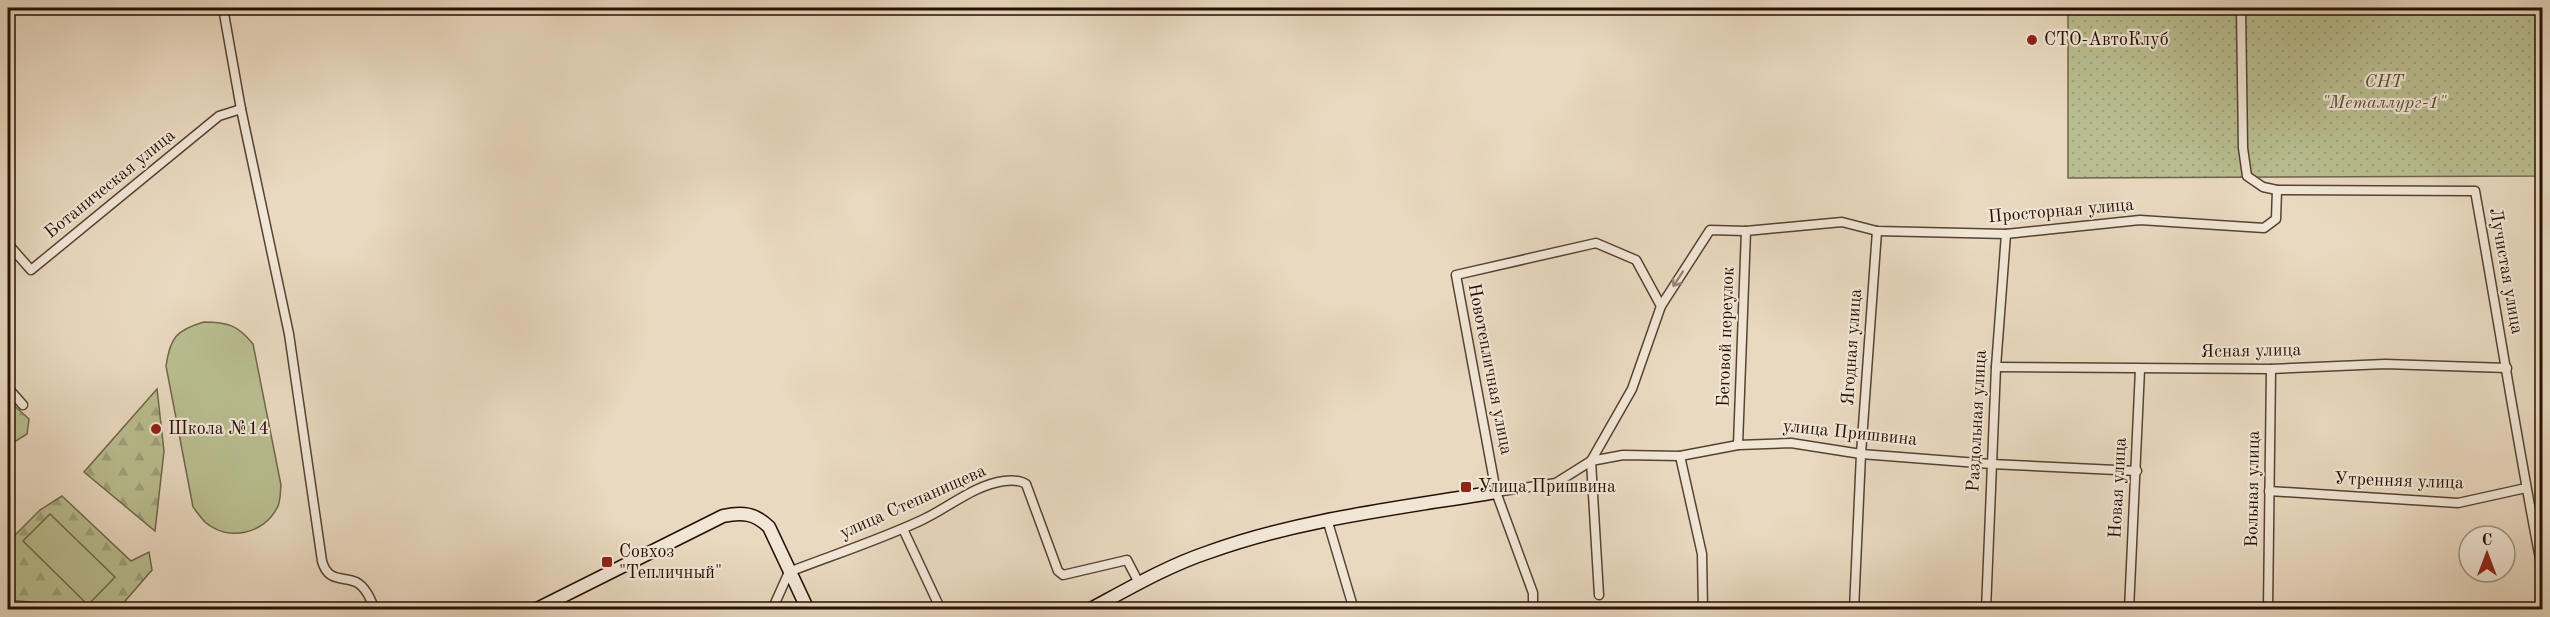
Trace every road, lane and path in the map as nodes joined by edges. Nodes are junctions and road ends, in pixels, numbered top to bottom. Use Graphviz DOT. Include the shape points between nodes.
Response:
graph roads {
  1 [pos="223,8"];
  2 [pos="2241,8"];
  3 [pos="241,109"];
  4 [pos="2277,190"];
  5 [pos="1746,231"];
  6 [pos="1877,231"];
  7 [pos="2006,234"];
  8 [pos="8,244"];
  9 [pos="1661,306"];
  10 [pos="1996,367"];
  11 [pos="2507,368"];
  12 [pos="2140,369"];
  13 [pos="2271,369"];
  14 [pos="8,388"];
  15 [pos="23,405"];
  16 [pos="1738,445"];
  17 [pos="1861,454"];
  18 [pos="1680,456"];
  19 [pos="1591,461"];
  20 [pos="1991,464"];
  21 [pos="2137,471"];
  22 [pos="2526,488"];
  23 [pos="2270,491"];
  24 [pos="1496,492"];
  25 [pos="1327,519"];
  26 [pos="903,529"];
  27 [pos="2542,569"];
  28 [pos="789,572"];
  29 [pos="1139,583"];
  30 [pos="1599,595"];
  31 [pos="375,609"];
  32 [pos="536,609"];
  33 [pos="772,609"];
  34 [pos="808,609"];
  35 [pos="941,609"];
  36 [pos="1089,609"];
  37 [pos="1354,609"];
  38 [pos="1533,609"];
  39 [pos="1702,609"];
  40 [pos="1854,609"];
  41 [pos="1986,609"];
  42 [pos="2130,609"];
  43 [pos="2268,609"];
  1 -- 3 [label="street"];
  2 -- 4 [label="street" via="2244,169 2247,176 2263,187"];
  3 -- 8 [label="street, Ботаническая улица" via="219,116 31,270"];
  3 -- 31 [label="street" via="289,334 322,561 329,573 343,581 356,582 366,591"];
  4 -- 7 [label="street, Просторная улица" via="2276,219 2264,228 2140,220"];
  4 -- 11 [label="street, Лучистая улица" via="2475,191"];
  5 -- 6 [label="street, Просторная улица" via="1842,222"];
  5 -- 9 [label="street, Просторная улица, one-way" via="1710,230"];
  5 -- 16 [label="street, Беговой переулок"];
  6 -- 7 [label="street, Просторная улица"];
  6 -- 17 [label="street, Ягодная улица"];
  7 -- 10 [label="street, Раздольная улица"];
  9 -- 19 [label="street" via="1632,389"];
  9 -- 24 [label="street, Новотепличная улица" via="1636,260 1596,243 1456,275"];
  10 -- 12 [label="street, Ясная улица"];
  10 -- 20 [label="street, Раздольная улица"];
  11 -- 13 [label="street, Ясная улица" via="2385,364"];
  11 -- 22 [label="street, Лучистая улица"];
  12 -- 13 [label="street, Ясная улица"];
  12 -- 21 [label="street, Новая улица"];
  13 -- 23 [label="street, Вольная улица"];
  14 -- 15 [label="street"];
  16 -- 17 [label="street, улица Пришвина" via="1791,442"];
  16 -- 18 [label="street, улица Пришвина"];
  17 -- 20 [label="street, улица Пришвина"];
  17 -- 40 [label="street, Ягодная улица"];
  18 -- 19 [label="street, улица Пришвина" via="1623,455"];
  18 -- 39 [label="street" via="1702,554"];
  19 -- 24 [label="street, улица Пришвина" via="1556,483"];
  19 -- 30 [label="street"];
  20 -- 21 [label="street, улица Пришвина"];
  20 -- 41 [label="street, Раздольная улица"];
  21 -- 42 [label="street, Новая улица"];
  22 -- 23 [label="street, Утренняя улица" via="2458,503"];
  22 -- 27 [label="street, Лучистая улица"];
  23 -- 43 [label="street, Вольная улица"];
  24 -- 25 [label="street, улица Пришвина"];
  24 -- 38 [label="street" via="1533,593"];
  25 -- 29 [label="street, улица Пришвина" via="1209,552"];
  25 -- 37 [label="street"];
  26 -- 28 [label="street, улица Степанищева"];
  26 -- 29 [label="street, улица Степанищева" via="975,490 1003,481 1020,481 1026,484 1058,571 1063,575 1127,560"];
  26 -- 35 [label="street"];
  28 -- 32 [label="street" via="769,527 760,518 738,513 723,516"];
  28 -- 33 [label="street"];
  28 -- 34 [label="street"];
  29 -- 36 [label="street, улица Пришвина"];
}
